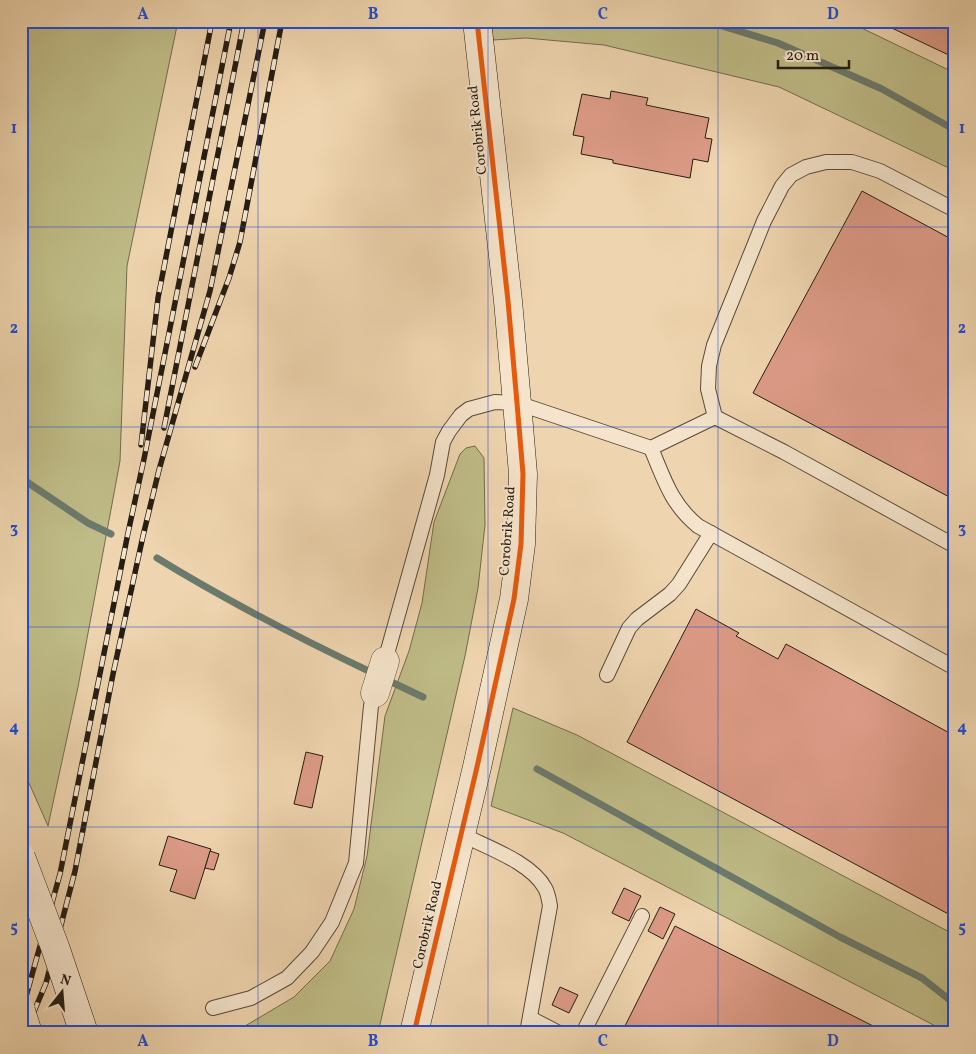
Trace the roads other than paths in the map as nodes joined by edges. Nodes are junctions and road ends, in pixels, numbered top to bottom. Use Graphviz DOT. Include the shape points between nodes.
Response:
graph roads {
  1 [pos="477,21"];
  2 [pos="955,210"];
  3 [pos="517,403"];
  4 [pos="715,417"];
  5 [pos="651,448"];
  6 [pos="711,533"];
  7 [pos="955,546"];
  8 [pos="384,661"];
  9 [pos="955,668"];
  10 [pos="607,675"];
  11 [pos="374,693"];
  12 [pos="461,834"];
  13 [pos="21,857"];
  14 [pos="642,916"];
  15 [pos="213,1008"];
  16 [pos="21,1011"];
  17 [pos="530,1018"];
  18 [pos="28,1033"];
  19 [pos="84,1033"];
  20 [pos="414,1033"];
  21 [pos="527,1033"];
  22 [pos="559,1033"];
  23 [pos="583,1033"];
  1 -- 3 [label="street, Corobrik Road"];
  2 -- 4 [label="lane" via="880,172 852,162 826,162 791,175 764,221 714,345 708,389"];
  3 -- 5 [label="lane"];
  3 -- 8 [label="lane" via="495,402 469,409 449,431"];
  3 -- 12 [label="street, Corobrik Road" via="523,474 521,544 514,599"];
  4 -- 5 [label="lane"];
  4 -- 7 [label="lane"];
  5 -- 6 [label="lane" via="679,508"];
  6 -- 9 [label="lane"];
  6 -- 10 [label="lane" via="679,584 629,628"];
  8 -- 11 [label="street"];
  11 -- 15 [label="lane" via="356,863 332,922 312,952 287,978 252,998"];
  12 -- 17 [label="lane" via="517,862 546,888 550,906"];
  12 -- 20 [label="street, Corobrik Road"];
  13 -- 19 [label="street, bridge"];
  14 -- 23 [label="lane"];
  16 -- 18 [label="street, bridge"];
  17 -- 21 [label="lane"];
  17 -- 22 [label="lane"];
}
